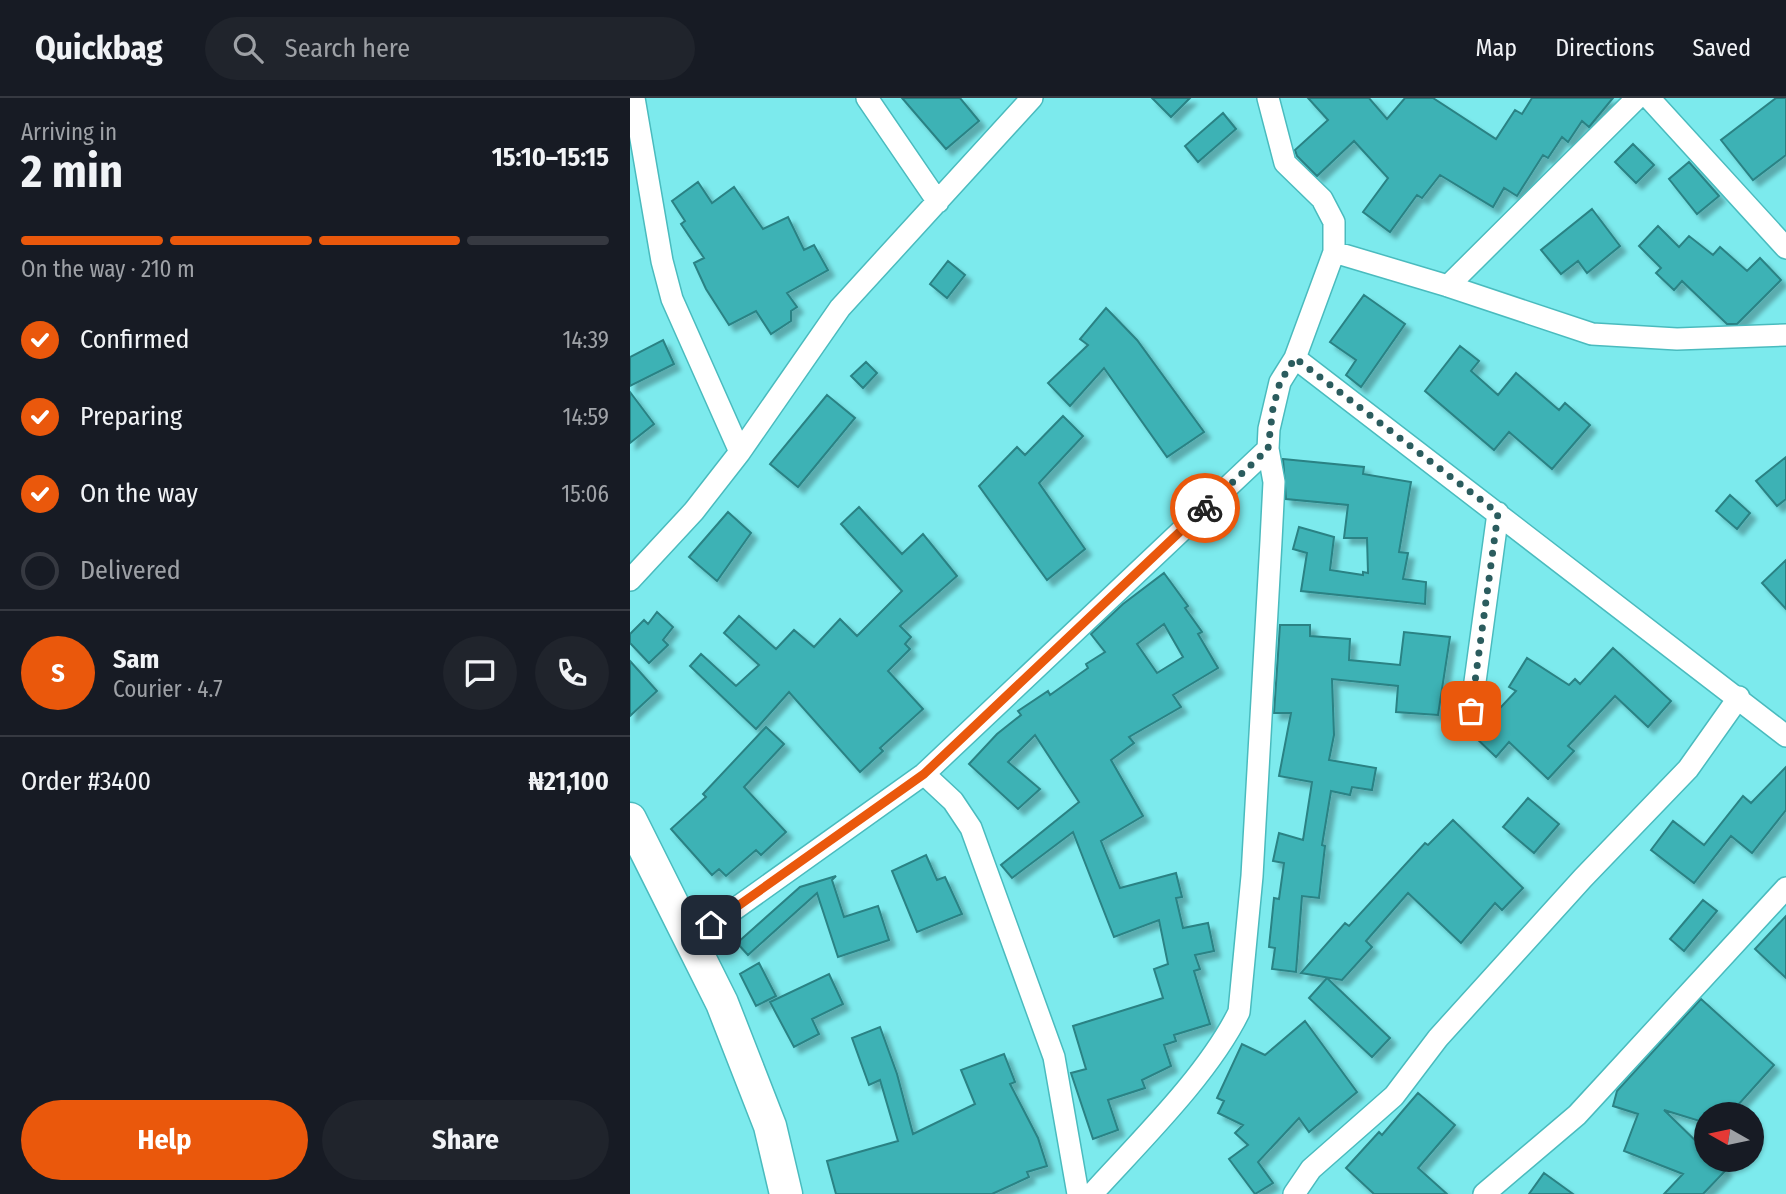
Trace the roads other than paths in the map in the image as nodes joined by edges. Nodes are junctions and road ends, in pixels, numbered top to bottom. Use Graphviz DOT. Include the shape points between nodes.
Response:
graph roads {
  1 [pos="634,98"];
  2 [pos="867,98"];
  3 [pos="1032,98"];
  4 [pos="1268,98"];
  5 [pos="1637,98"];
  6 [pos="1649,98"];
  7 [pos="938,202"];
  8 [pos="1786,248"];
  9 [pos="1334,252"];
  10 [pos="1448,286"];
  11 [pos="1786,335"];
  12 [pos="1295,358"];
  13 [pos="1268,449"];
  14 [pos="740,452"];
  15 [pos="1498,513"];
  16 [pos="630,580"];
  17 [pos="1739,697"];
  18 [pos="1471,711"];
  19 [pos="1786,736"];
  20 [pos="924,774"];
  21 [pos="630,819"];
  22 [pos="1786,888"];
  23 [pos="690,940"];
  24 [pos="786,1194"];
  25 [pos="1078,1194"];
  26 [pos="1092,1194"];
  27 [pos="1294,1194"];
  28 [pos="1484,1194"];
  1 -- 14 [label="street" via="672,299"];
  2 -- 7 [label="street"];
  3 -- 7 [label="street"];
  4 -- 9 [label="street" via="1285,163 1322,199 1334,222"];
  5 -- 10 [label="street"];
  6 -- 8 [label="street"];
  7 -- 14 [label="street" via="839,308"];
  9 -- 10 [label="street"];
  9 -- 12 [label="street"];
  10 -- 11 [label="street" via="1592,334 1677,339"];
  12 -- 13 [label="street" via="1280,382"];
  12 -- 15 [label="street"];
  13 -- 20 [label="street"];
  13 -- 26 [label="street" via="1274,482 1271,541 1252,876 1239,1012 1198,1072"];
  14 -- 16 [label="street" via="694,511"];
  15 -- 17 [label="street"];
  15 -- 18 [label="street"];
  17 -- 19 [label="street"];
  17 -- 27 [label="street" via="1688,769 1438,1038 1394,1096 1311,1169"];
  20 -- 23 [label="street"];
  20 -- 25 [label="street" via="953,801 971,828 1054,1057"];
  21 -- 23 [label="street"];
  22 -- 28 [label="street" via="1577,1115"];
  23 -- 24 [label="street" via="722,1003 770,1126"];
}
